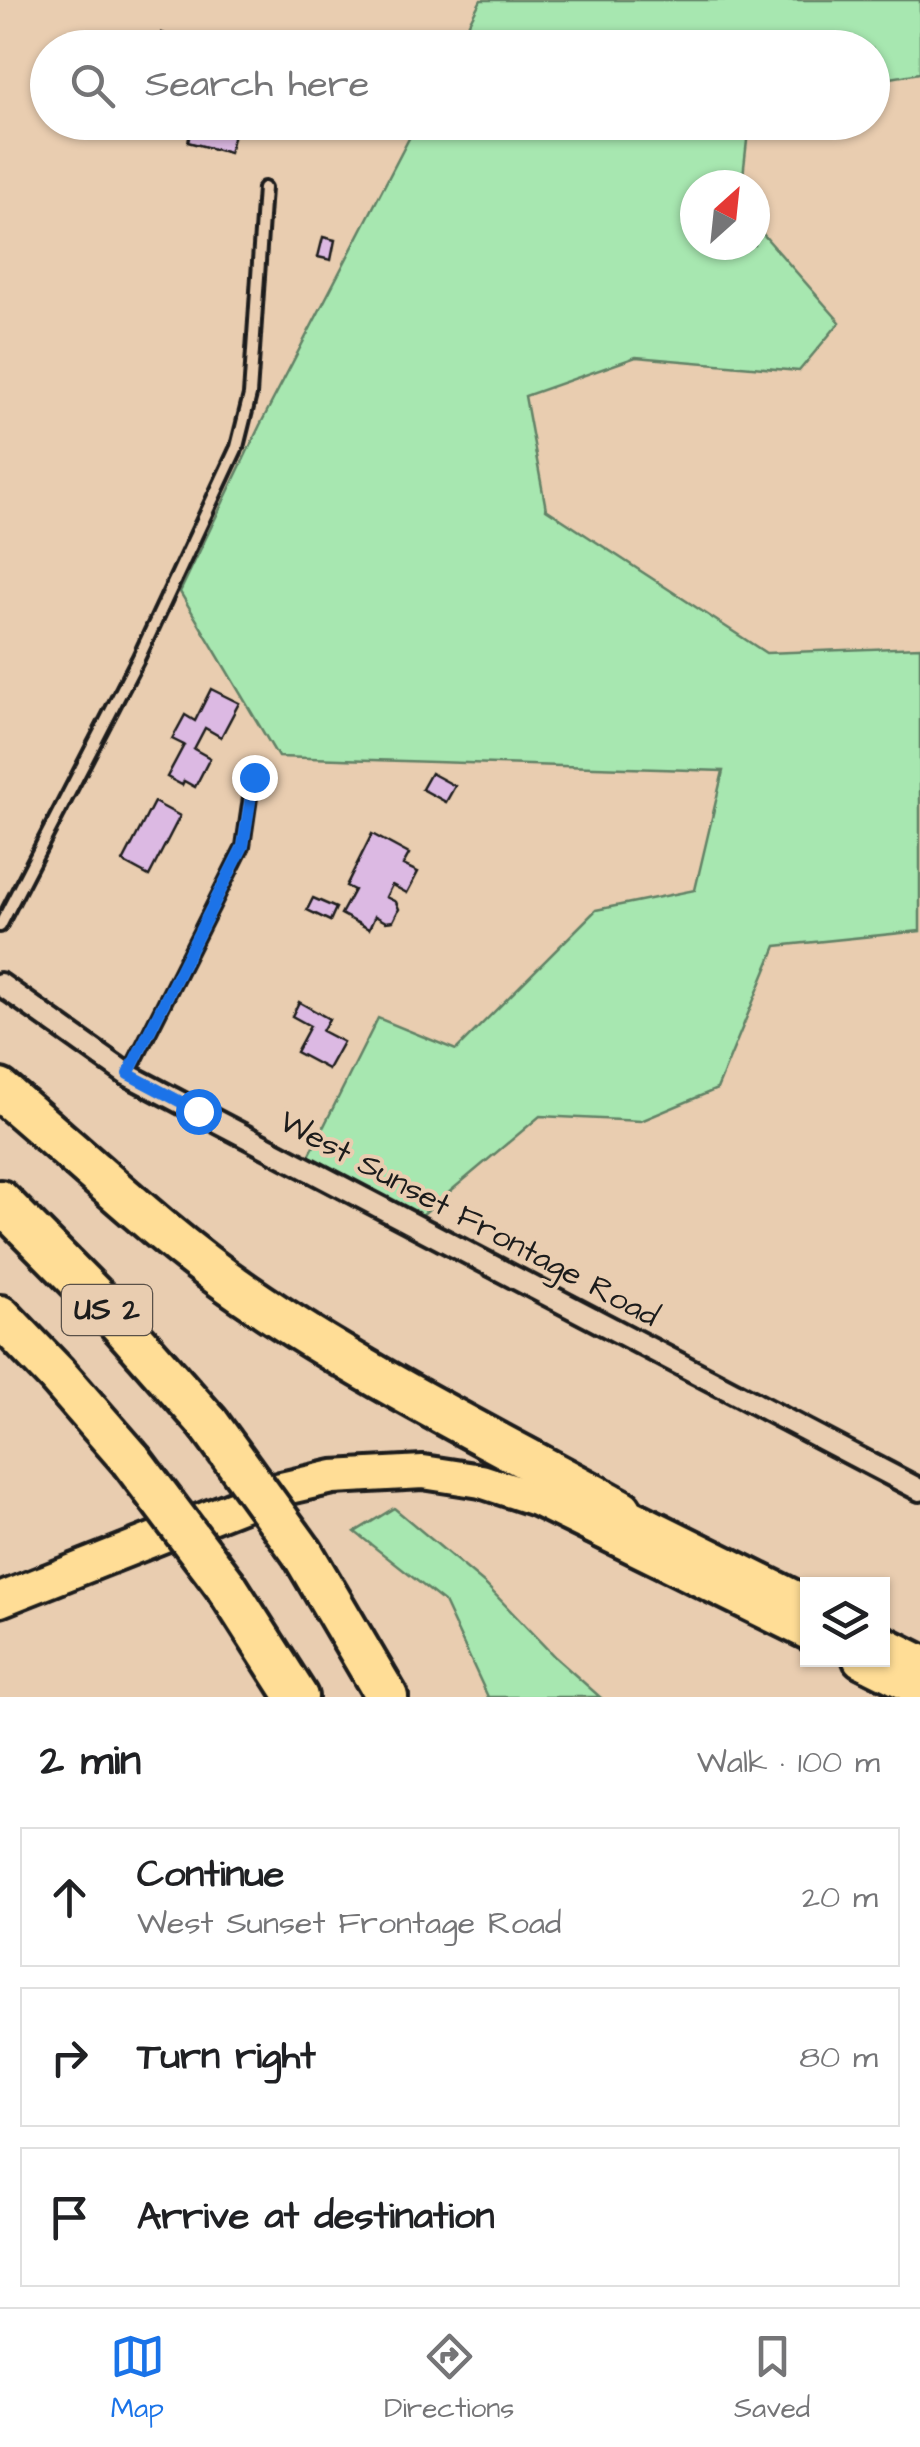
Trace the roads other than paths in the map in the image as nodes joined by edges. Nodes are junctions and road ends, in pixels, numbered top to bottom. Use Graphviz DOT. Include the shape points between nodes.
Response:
graph roads {
  1 [pos="264,188"];
  2 [pos="254,777"];
  3 [pos="0,926"];
  4 [pos="0,984"];
  5 [pos="128,1074"];
  6 [pos="0,1090"];
  7 [pos="0,1201"];
  8 [pos="0,1316"];
  9 [pos="920,1490"];
  10 [pos="621,1510"];
  11 [pos="0,1580"];
  12 [pos="34,1586"];
  13 [pos="0,1600"];
  14 [pos="800,1600"];
  15 [pos="800,1629"];
  16 [pos="890,1646"];
  17 [pos="920,1661"];
  18 [pos="874,1667"];
  19 [pos="920,1690"];
  20 [pos="297,1697"];
  21 [pos="387,1697"];
  1 -- 3 [label="lane" via="250,395 237,447"];
  2 -- 5 [label="lane" via="243,846"];
  4 -- 5 [label="street, West Sunset Frontage Road"];
  5 -- 9 [label="street, West Sunset Frontage Road"];
  6 -- 10 [label="highway" via="264,1307"];
  7 -- 21 [label="highway, US 2, bridge" via="209,1424 302,1554"];
  8 -- 20 [label="highway, US 2, bridge" via="131,1460 226,1586"];
  10 -- 11 [label="main road" via="539,1474 478,1458 355,1453 225,1487"];
  10 -- 14 [label="main road"];
  11 -- 12 [label="main road"];
  12 -- 13 [label="main road"];
  12 -- 15 [label="main road" via="281,1489 333,1476 424,1472 536,1499"];
  16 -- 17 [label="main road"];
  18 -- 19 [label="main road"];
}
